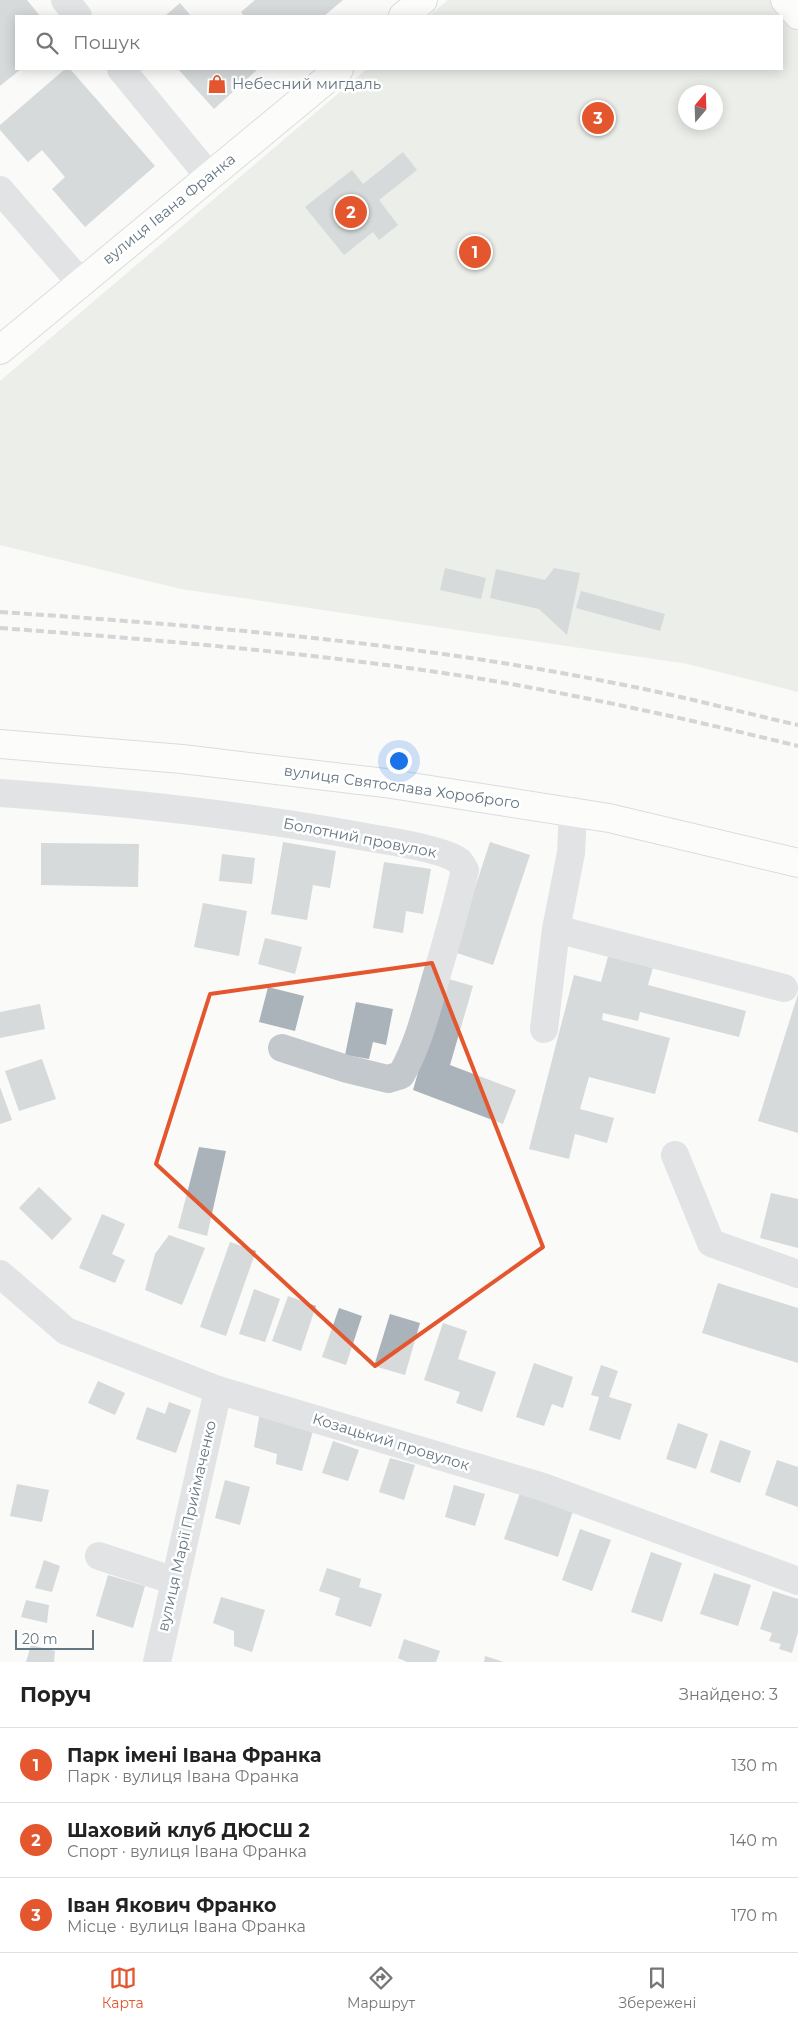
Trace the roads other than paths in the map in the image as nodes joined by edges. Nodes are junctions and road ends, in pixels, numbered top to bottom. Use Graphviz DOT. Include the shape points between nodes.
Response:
graph roads {
  1 [pos="64,0"];
  2 [pos="784,0"];
  3 [pos="77,15"];
  4 [pos="798,15"];
  5 [pos="122,70"];
  6 [pos="338,70"];
  7 [pos="209,176"];
  8 [pos="0,190"];
  9 [pos="80,282"];
  10 [pos="0,350"];
  11 [pos="0,744"];
  12 [pos="0,793"];
  13 [pos="573,811"];
  14 [pos="798,863"];
  15 [pos="556,929"];
  16 [pos="784,988"];
  17 [pos="544,1029"];
  18 [pos="282,1048"];
  19 [pos="675,1155"];
  20 [pos="0,1274"];
  21 [pos="798,1274"];
  22 [pos="218,1390"];
  23 [pos="99,1556"];
  24 [pos="175,1581"];
  25 [pos="798,1581"];
  26 [pos="157,1662"];
  1 -- 3 [label="street"];
  2 -- 4 [label="main road"];
  5 -- 7 [label="street"];
  6 -- 7 [label="main road, вулиця Івана Франка"];
  7 -- 9 [label="main road, вулиця Івана Франка"];
  8 -- 9 [label="street"];
  9 -- 10 [label="main road, вулиця Івана Франка"];
  11 -- 13 [label="main road, вулиця Святослава Хороброго" via="191,760 385,783"];
  12 -- 18 [label="street, Болотний провулок" via="298,824 401,843 460,861 465,870 459,895 421,1029 402,1075 388,1079"];
  13 -- 14 [label="main road, вулиця Святослава Хороброго"];
  13 -- 15 [label="street" via="572,853"];
  15 -- 16 [label="street"];
  15 -- 17 [label="street"];
  19 -- 21 [label="street" via="710,1243"];
  20 -- 22 [label="street, Козацький провулок" via="66,1331"];
  22 -- 24 [label="street, вулиця Марії Приймаченко"];
  22 -- 25 [label="street, Козацький провулок" via="544,1487"];
  23 -- 24 [label="street"];
  24 -- 26 [label="street, вулиця Марії Приймаченко"];
}
